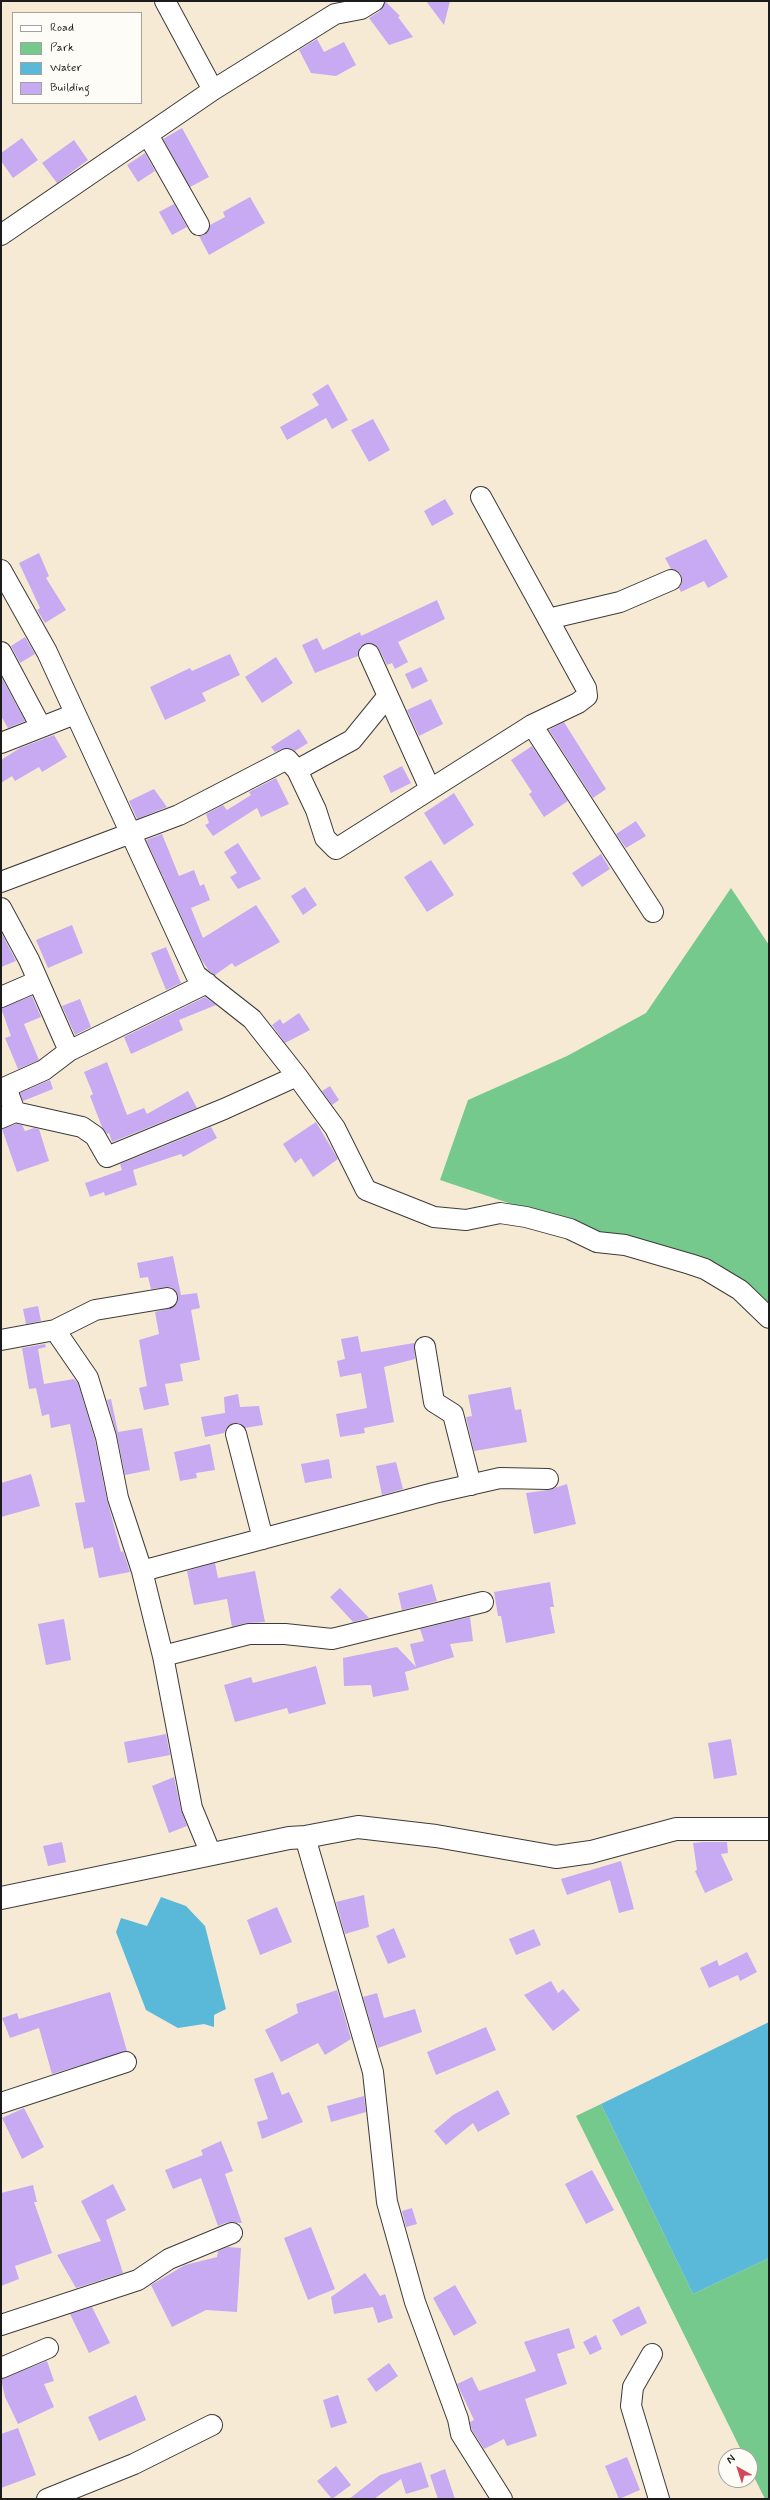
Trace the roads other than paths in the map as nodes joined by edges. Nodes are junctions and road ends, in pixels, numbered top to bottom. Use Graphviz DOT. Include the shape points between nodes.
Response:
graph roads {
  1 [pos="165,1"];
  2 [pos="374,1"];
  3 [pos="213,90"];
  4 [pos="148,135"];
  5 [pos="199,225"];
  6 [pos="1,236"];
  7 [pos="481,497"];
  8 [pos="1,570"];
  9 [pos="671,580"];
  10 [pos="548,619"];
  11 [pos="1,652"];
  12 [pos="369,654"];
  13 [pos="387,697"];
  14 [pos="75,714"];
  15 [pos="532,725"];
  16 [pos="42,727"];
  17 [pos="1,743"];
  18 [pos="297,770"];
  19 [pos="430,789"];
  20 [pos="130,835"];
  21 [pos="1,882"];
  22 [pos="1,908"];
  23 [pos="653,912"];
  24 [pos="6,929"];
  25 [pos="38,981"];
  26 [pos="207,983"];
  27 [pos="1,997"];
  28 [pos="69,1051"];
  29 [pos="297,1076"];
  30 [pos="8,1115"];
  31 [pos="167,1298"];
  32 [pos="769,1318"];
  33 [pos="55,1330"];
  34 [pos="1,1340"];
  35 [pos="425,1347"];
  36 [pos="236,1434"];
  37 [pos="548,1479"];
  38 [pos="471,1484"];
  39 [pos="263,1539"];
  40 [pos="142,1571"];
  41 [pos="483,1602"];
  42 [pos="163,1656"];
  43 [pos="769,1829"];
  44 [pos="305,1837"];
  45 [pos="211,1854"];
  46 [pos="1,1898"];
  47 [pos="126,2062"];
  48 [pos="1,2103"];
  49 [pos="232,2233"];
  50 [pos="1,2325"];
  51 [pos="48,2348"];
  52 [pos="652,2354"];
  53 [pos="1,2368"];
  54 [pos="212,2425"];
  55 [pos="47,2499"];
  56 [pos="502,2499"];
  57 [pos="659,2499"];
  1 -- 3 [label="street"];
  2 -- 3 [label="street" via="361,9 335,14"];
  3 -- 4 [label="street"];
  4 -- 5 [label="street"];
  4 -- 6 [label="street"];
  7 -- 10 [label="street"];
  8 -- 14 [label="street" via="47,652"];
  9 -- 10 [label="street" via="620,602"];
  10 -- 15 [label="street" via="586,688 587,696"];
  11 -- 16 [label="street"];
  12 -- 13 [label="street"];
  13 -- 18 [label="street" via="352,740"];
  13 -- 19 [label="street"];
  14 -- 16 [label="street"];
  14 -- 20 [label="street"];
  15 -- 19 [label="street"];
  15 -- 23 [label="street"];
  16 -- 17 [label="street"];
  18 -- 19 [label="street" via="316,810 325,838 336,849"];
  18 -- 20 [label="street" via="287,759 179,815"];
  20 -- 21 [label="street"];
  20 -- 26 [label="street" via="196,975"];
  22 -- 24 [label="street"];
  24 -- 25 [label="street"];
  25 -- 27 [label="street"];
  25 -- 28 [label="street"];
  26 -- 28 [label="street"];
  26 -- 29 [label="street" via="252,1019"];
  28 -- 30 [label="street" via="44,1070 6,1087"];
  29 -- 30 [label="street" via="108,1157 95,1136 82,1127"];
  29 -- 32 [label="street" via="335,1128 366,1190 434,1217 466,1220 500,1213 526,1217 570,1229 597,1242 625,1245 690,1264 705,1269 740,1290"];
  31 -- 33 [label="street" via="95,1310"];
  33 -- 34 [label="street"];
  33 -- 40 [label="street" via="88,1378 106,1437 118,1498"];
  35 -- 38 [label="street" via="434,1402 453,1414"];
  36 -- 39 [label="street"];
  37 -- 38 [label="street" via="500,1478"];
  38 -- 39 [label="street"];
  39 -- 40 [label="street"];
  40 -- 42 [label="street"];
  41 -- 42 [label="street" via="332,1639 285,1634 248,1634"];
  42 -- 45 [label="street" via="192,1808"];
  43 -- 44 [label="main road" via="676,1829 591,1852 556,1857 436,1836 358,1827"];
  44 -- 45 [label="main road"];
  44 -- 56 [label="street" via="373,2072 387,2202 415,2302 458,2419 461,2434"];
  45 -- 46 [label="main road"];
  47 -- 48 [label="street"];
  49 -- 50 [label="street" via="169,2259 138,2280"];
  51 -- 53 [label="street"];
  52 -- 57 [label="street" via="633,2387 631,2406"];
  54 -- 55 [label="street" via="134,2464"];
}
